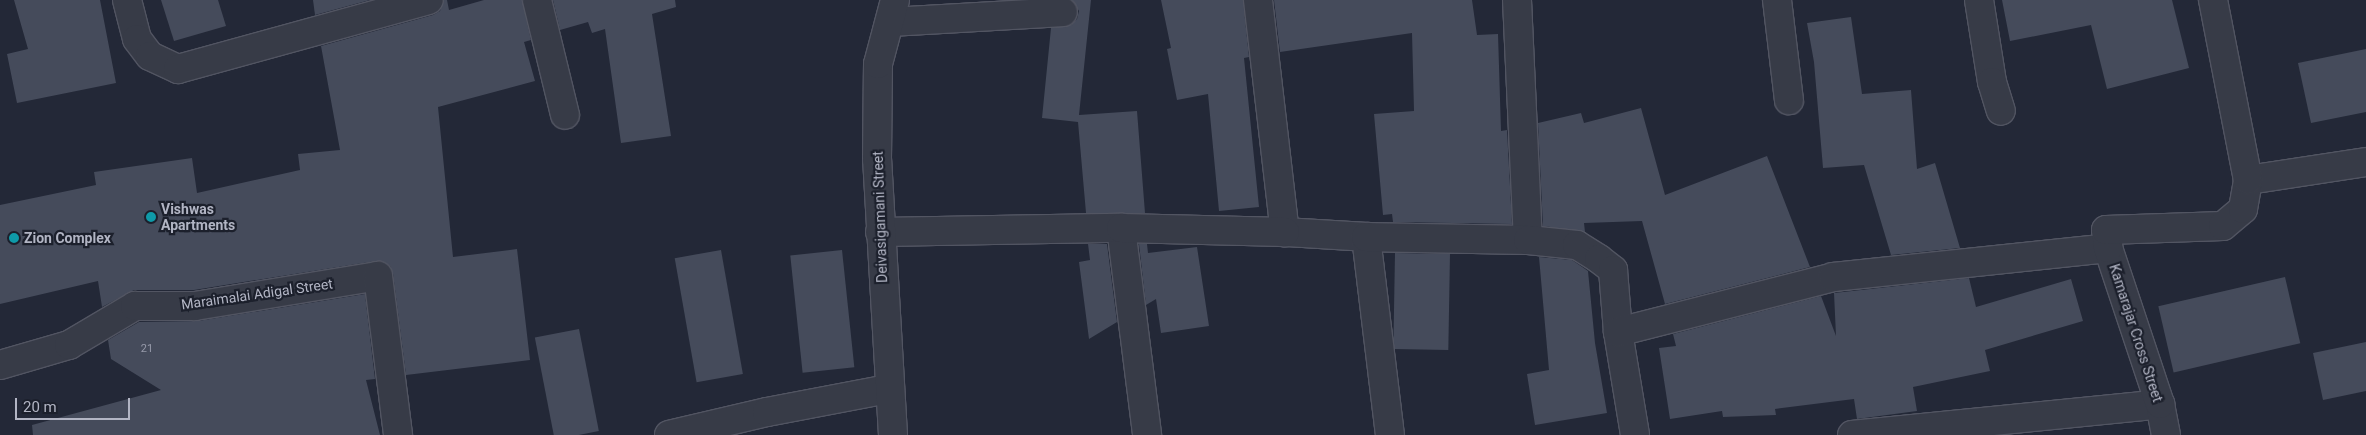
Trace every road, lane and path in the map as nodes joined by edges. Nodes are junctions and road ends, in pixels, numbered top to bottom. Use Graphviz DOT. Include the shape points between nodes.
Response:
graph roads {
  1 [pos="127,0"];
  2 [pos="429,0"];
  3 [pos="537,0"];
  4 [pos="1258,0"];
  5 [pos="1516,0"];
  6 [pos="1777,0"];
  7 [pos="1979,0"];
  8 [pos="2213,0"];
  9 [pos="893,11"];
  10 [pos="1063,12"];
  11 [pos="1789,100"];
  12 [pos="2001,111"];
  13 [pos="565,115"];
  14 [pos="2366,162"];
  15 [pos="2248,180"];
  16 [pos="1121,228"];
  17 [pos="880,232"];
  18 [pos="1285,232"];
  19 [pos="1366,237"];
  20 [pos="2107,239"];
  21 [pos="1528,240"];
  22 [pos="1618,332"];
  23 [pos="0,365"];
  24 [pos="888,389"];
  25 [pos="2160,404"];
  26 [pos="398,435"];
  27 [pos="668,435"];
  28 [pos="893,435"];
  29 [pos="1147,435"];
  30 [pos="1390,435"];
  31 [pos="1635,435"];
  32 [pos="1852,435"];
  33 [pos="2166,435"];
  1 -- 2 [label="street" via="137,39 150,56 178,69"];
  3 -- 13 [label="street"];
  4 -- 18 [label="street"];
  5 -- 21 [label="street"];
  6 -- 11 [label="street"];
  7 -- 12 [label="street" via="1992,82"];
  8 -- 15 [label="street"];
  9 -- 10 [label="street"];
  9 -- 17 [label="street, Deivasigamani Street" via="878,64"];
  14 -- 15 [label="street"];
  15 -- 20 [label="street" via="2243,209 2223,226"];
  16 -- 17 [label="street"];
  16 -- 18 [label="street"];
  16 -- 29 [label="street"];
  17 -- 24 [label="street, Deivasigamani Street"];
  18 -- 19 [label="street"];
  19 -- 21 [label="street"];
  19 -- 30 [label="street"];
  20 -- 22 [label="street" via="1833,277"];
  20 -- 25 [label="street, Kamarajar Cross Street"];
  21 -- 22 [label="street" via="1577,245 1613,270"];
  22 -- 31 [label="street"];
  23 -- 26 [label="street, Maraimalai Adigal Street" via="69,345 135,306 195,306 378,276"];
  24 -- 27 [label="street"];
  24 -- 28 [label="street, Deivasigamani Street"];
  25 -- 32 [label="street"];
  25 -- 33 [label="street, Kamarajar Cross Street"];
}
